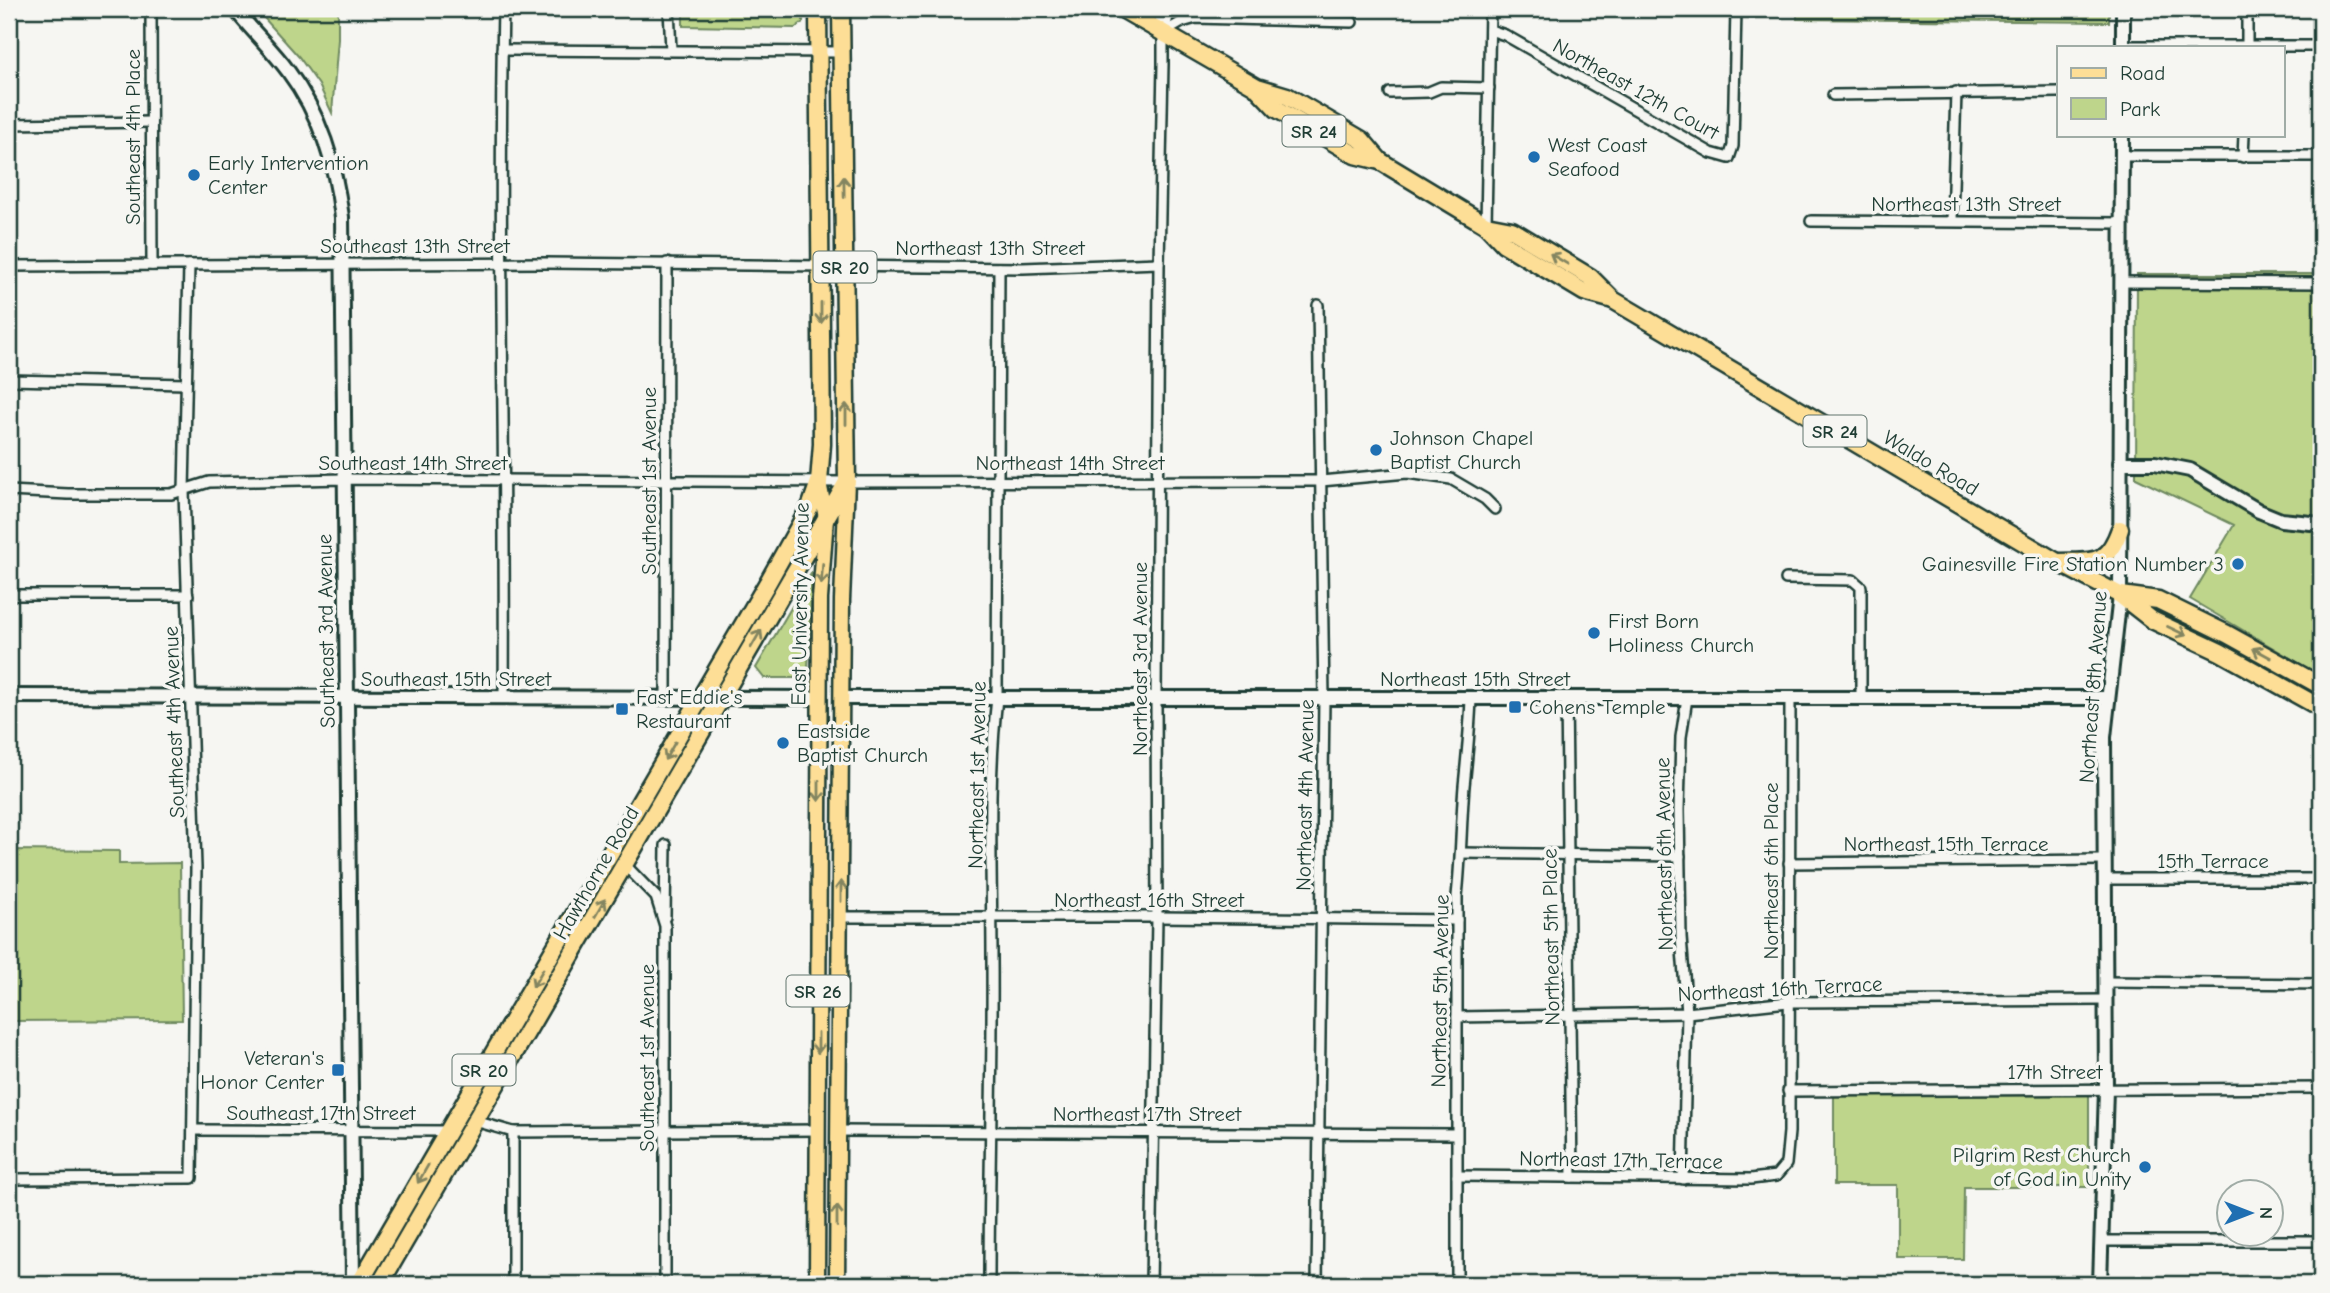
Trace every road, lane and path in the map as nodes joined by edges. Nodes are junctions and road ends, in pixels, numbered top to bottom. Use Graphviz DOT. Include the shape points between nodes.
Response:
graph roads {
  1 [pos="151,9"];
  2 [pos="235,9"];
  3 [pos="503,9"];
  4 [pos="669,9"];
  5 [pos="818,9"];
  6 [pos="841,9"];
  7 [pos="1122,9"];
  8 [pos="1158,9"];
  9 [pos="1170,9"];
  10 [pos="1490,9"];
  11 [pos="1736,9"];
  12 [pos="2123,9"];
  13 [pos="2247,9"];
  14 [pos="1352,22"];
  15 [pos="1490,30"];
  16 [pos="1163,33"];
  17 [pos="2123,46"];
  18 [pos="2247,46"];
  19 [pos="2321,46"];
  20 [pos="502,50"];
  21 [pos="671,50"];
  22 [pos="818,52"];
  23 [pos="842,52"];
  24 [pos="1489,88"];
  25 [pos="1956,92"];
  26 [pos="2057,92"];
  27 [pos="1390,93"];
  28 [pos="1833,95"];
  29 [pos="150,122"];
  30 [pos="9,124"];
  31 [pos="2122,136"];
  32 [pos="2244,136"];
  33 [pos="2122,156"];
  34 [pos="2321,156"];
  35 [pos="2244,157"];
  36 [pos="1952,220"];
  37 [pos="1811,221"];
  38 [pos="2122,223"];
  39 [pos="1486,225"];
  40 [pos="501,263"];
  41 [pos="667,263"];
  42 [pos="1159,263"];
  43 [pos="344,264"];
  44 [pos="152,265"];
  45 [pos="189,265"];
  46 [pos="821,265"];
  47 [pos="845,265"];
  48 [pos="9,266"];
  49 [pos="999,268"];
  50 [pos="2122,282"];
  51 [pos="2321,283"];
  52 [pos="1318,305"];
  53 [pos="9,380"];
  54 [pos="186,384"];
  55 [pos="2120,463"];
  56 [pos="344,480"];
  57 [pos="505,480"];
  58 [pos="667,480"];
  59 [pos="1321,481"];
  60 [pos="819,482"];
  61 [pos="847,482"];
  62 [pos="1000,482"];
  63 [pos="1159,482"];
  64 [pos="9,491"];
  65 [pos="184,491"];
  66 [pos="1495,509"];
  67 [pos="826,517"];
  68 [pos="2321,524"];
  69 [pos="2120,528"];
  70 [pos="2057,562"];
  71 [pos="1786,579"];
  72 [pos="188,595"];
  73 [pos="2120,595"];
  74 [pos="9,596"];
  75 [pos="2321,686"];
  76 [pos="9,696"];
  77 [pos="192,697"];
  78 [pos="504,698"];
  79 [pos="666,698"];
  80 [pos="701,698"];
  81 [pos="721,698"];
  82 [pos="820,698"];
  83 [pos="842,698"];
  84 [pos="997,698"];
  85 [pos="1156,698"];
  86 [pos="1324,698"];
  87 [pos="1471,698"];
  88 [pos="1566,698"];
  89 [pos="1687,698"];
  90 [pos="1790,698"];
  91 [pos="1861,698"];
  92 [pos="2108,698"];
  93 [pos="346,699"];
  94 [pos="2321,708"];
  95 [pos="666,845"];
  96 [pos="1462,853"];
  97 [pos="609,855"];
  98 [pos="1567,856"];
  99 [pos="1680,856"];
  100 [pos="2104,860"];
  101 [pos="1789,863"];
  102 [pos="625,865"];
  103 [pos="2104,879"];
  104 [pos="2321,879"];
  105 [pos="841,917"];
  106 [pos="992,917"];
  107 [pos="1157,917"];
  108 [pos="819,918"];
  109 [pos="1321,918"];
  110 [pos="1457,920"];
  111 [pos="665,926"];
  112 [pos="2105,982"];
  113 [pos="2321,984"];
  114 [pos="2105,1000"];
  115 [pos="1788,1002"];
  116 [pos="1687,1013"];
  117 [pos="1569,1016"];
  118 [pos="1457,1017"];
  119 [pos="2321,1088"];
  120 [pos="2106,1089"];
  121 [pos="1788,1091"];
  122 [pos="475,1121"];
  123 [pos="193,1130"];
  124 [pos="352,1130"];
  125 [pos="818,1130"];
  126 [pos="838,1130"];
  127 [pos="449,1131"];
  128 [pos="664,1131"];
  129 [pos="513,1132"];
  130 [pos="990,1132"];
  131 [pos="1154,1132"];
  132 [pos="1317,1133"];
  133 [pos="1456,1134"];
  134 [pos="1782,1169"];
  135 [pos="1457,1176"];
  136 [pos="1572,1177"];
  137 [pos="9,1179"];
  138 [pos="1683,1179"];
  139 [pos="2101,1241"];
  140 [pos="2321,1241"];
  141 [pos="353,1284"];
  142 [pos="359,1284"];
  143 [pos="380,1284"];
  144 [pos="513,1284"];
  145 [pos="665,1284"];
  146 [pos="817,1284"];
  147 [pos="837,1284"];
  148 [pos="989,1284"];
  149 [pos="1151,1284"];
  150 [pos="1317,1284"];
  151 [pos="1458,1284"];
  152 [pos="2101,1284"];
  1 -- 29 [label="street, Southeast 4th Place"];
  2 -- 43 [label="street, Southeast 3rd Avenue" via="288,70 324,134 337,181"];
  3 -- 20 [label="street"];
  4 -- 21 [label="street"];
  5 -- 22 [label="highway, East University Avenue / SR 20"];
  6 -- 23 [label="highway, East University Avenue / SR 20"];
  7 -- 16 [label="highway, Waldo Road / SR 24"];
  8 -- 16 [label="street, Northeast 3rd Avenue"];
  9 -- 16 [label="street, Northeast 3rd Avenue"];
  10 -- 15 [label="street"];
  11 -- 15 [label="street, Northeast 12th Court" via="1729,158 1711,153"];
  12 -- 17 [label="street"];
  13 -- 18 [label="street"];
  14 -- 16 [label="street" via="1196,18"];
  15 -- 24 [label="street"];
  16 -- 39 [label="highway, Waldo Road / SR 24" via="1256,88 1288,116 1355,155 1380,161"];
  16 -- 42 [label="street, Northeast 3rd Avenue"];
  18 -- 19 [label="street"];
  20 -- 21 [label="street"];
  20 -- 40 [label="street"];
  21 -- 22 [label="street"];
  22 -- 23 [label="street"];
  22 -- 46 [label="highway, East University Avenue / SR 20"];
  47 -- 23 [label="highway, East University Avenue / SR 20, one-way"];
  24 -- 27 [label="street"];
  24 -- 39 [label="street"];
  25 -- 26 [label="street"];
  25 -- 28 [label="street"];
  25 -- 36 [label="street"];
  29 -- 30 [label="street"];
  29 -- 44 [label="street, Southeast 4th Place"];
  31 -- 33 [label="street, Northeast 8th Avenue"];
  32 -- 35 [label="street"];
  33 -- 35 [label="street"];
  33 -- 38 [label="street, Northeast 8th Avenue"];
  34 -- 35 [label="street"];
  36 -- 37 [label="street, Northeast 13th Street"];
  36 -- 38 [label="street, Northeast 13th Street"];
  38 -- 50 [label="street, Northeast 8th Avenue"];
  39 -- 70 [label="highway, Waldo Road / SR 24" via="1512,230 1590,277 1613,300"];
  40 -- 41 [label="street, Southeast 13th Street"];
  40 -- 43 [label="street, Southeast 13th Street"];
  40 -- 57 [label="street"];
  41 -- 46 [label="street, Southeast 13th Street"];
  41 -- 58 [label="street, Southeast 1st Avenue"];
  42 -- 49 [label="street, Northeast 13th Street"];
  42 -- 63 [label="street, Northeast 3rd Avenue"];
  43 -- 45 [label="street, Southeast 13th Street"];
  43 -- 56 [label="street, Southeast 3rd Avenue"];
  44 -- 45 [label="street, Southeast 13th Street"];
  44 -- 48 [label="street, Southeast 13th Street"];
  45 -- 54 [label="street, Southeast 4th Avenue"];
  46 -- 47 [label="street, Northeast 13th Street"];
  46 -- 60 [label="highway, East University Avenue / SR 20, one-way"];
  47 -- 49 [label="street, Northeast 13th Street"];
  61 -- 47 [label="highway, East University Avenue / SR 20, one-way"];
  49 -- 62 [label="street, Northeast 1st Avenue"];
  50 -- 51 [label="street"];
  50 -- 55 [label="street, Northeast 8th Avenue"];
  52 -- 59 [label="street, Northeast 4th Avenue"];
  53 -- 54 [label="street"];
  54 -- 65 [label="street, Southeast 4th Avenue"];
  55 -- 68 [label="street" via="2190,470 2259,511 2281,520"];
  55 -- 69 [label="street, Northeast 8th Avenue"];
  56 -- 57 [label="street, Southeast 14th Street"];
  56 -- 65 [label="street, Southeast 14th Street" via="209,482"];
  56 -- 93 [label="street, Southeast 3rd Avenue"];
  57 -- 58 [label="street, Southeast 14th Street"];
  57 -- 78 [label="street"];
  58 -- 60 [label="street, Southeast 14th Street"];
  58 -- 79 [label="street, Southeast 1st Avenue"];
  59 -- 63 [label="street, Northeast 14th Street"];
  59 -- 66 [label="street" via="1407,472 1451,479"];
  59 -- 86 [label="street, Northeast 4th Avenue"];
  60 -- 61 [label="street, Northeast 14th Street"];
  60 -- 67 [label="main road, East University Avenue / SR 26"];
  60 -- 80 [label="highway, Hawthorne Road / SR 20" via="797,531"];
  61 -- 62 [label="street, Northeast 14th Street"];
  61 -- 67 [label="highway, Hawthorne Road / SR 20"];
  61 -- 83 [label="main road, East University Avenue / SR 26"];
  62 -- 63 [label="street, Northeast 14th Street"];
  62 -- 84 [label="street, Northeast 1st Avenue" via="996,499"];
  63 -- 85 [label="street, Northeast 3rd Avenue"];
  64 -- 65 [label="street, Southeast 14th Street"];
  65 -- 72 [label="street, Southeast 4th Avenue"];
  81 -- 67 [label="highway, Hawthorne Road / SR 20, one-way"];
  67 -- 82 [label="main road, East University Avenue / SR 26, one-way"];
  69 -- 70 [label="highway" via="2114,545 2100,559"];
  69 -- 73 [label="street, Northeast 8th Avenue"];
  70 -- 73 [label="highway, Waldo Road / SR 24"];
  71 -- 91 [label="street" via="1853,580 1861,587"];
  72 -- 74 [label="street"];
  72 -- 77 [label="street, Southeast 4th Avenue"];
  75 -- 73 [label="highway, Waldo Road / SR 24, one-way" via="2158,600"];
  73 -- 92 [label="street, Northeast 8th Avenue"];
  73 -- 94 [label="highway, Waldo Road / SR 24, one-way" via="2152,620"];
  76 -- 77 [label="street, Southeast 15th Street"];
  77 -- 93 [label="street, Southeast 15th Street"];
  77 -- 123 [label="street, Southeast 4th Avenue" via="196,868"];
  78 -- 79 [label="street, Southeast 15th Street"];
  78 -- 93 [label="street, Southeast 15th Street"];
  79 -- 80 [label="street, Southeast 15th Street"];
  80 -- 81 [label="street, Southeast 15th Street"];
  80 -- 97 [label="highway, Hawthorne Road / SR 20, one-way"];
  81 -- 82 [label="street, Southeast 15th Street"];
  81 -- 102 [label="highway, Hawthorne Road / SR 20"];
  82 -- 83 [label="main road"];
  82 -- 108 [label="main road, East University Avenue / SR 26, one-way"];
  83 -- 84 [label="street, Northeast 15th Street"];
  105 -- 83 [label="main road, East University Avenue / SR 26, one-way"];
  84 -- 85 [label="street, Northeast 15th Street"];
  84 -- 106 [label="street, Northeast 1st Avenue" via="992,739"];
  85 -- 86 [label="street, Northeast 15th Street"];
  85 -- 107 [label="street, Northeast 3rd Avenue"];
  86 -- 87 [label="street, Northeast 15th Street"];
  86 -- 109 [label="street, Northeast 4th Avenue"];
  87 -- 88 [label="street, Northeast 15th Street"];
  87 -- 96 [label="street, Northeast 5th Avenue"];
  88 -- 89 [label="street, Northeast 15th Street"];
  88 -- 98 [label="street, Northeast 5th Place"];
  89 -- 90 [label="street, Northeast 15th Street"];
  89 -- 99 [label="street, Northeast 6th Avenue" via="1679,761"];
  90 -- 91 [label="street, Northeast 15th Street"];
  90 -- 101 [label="street, Northeast 6th Place"];
  91 -- 92 [label="street, Northeast 15th Street"];
  92 -- 100 [label="street, Northeast 8th Avenue"];
  93 -- 124 [label="street, Southeast 3rd Avenue"];
  95 -- 111 [label="street"];
  96 -- 98 [label="street"];
  96 -- 110 [label="street, Northeast 5th Avenue"];
  97 -- 102 [label="street, Southeast 1st Avenue"];
  97 -- 127 [label="highway, Hawthorne Road / SR 20, one-way"];
  98 -- 99 [label="street"];
  98 -- 117 [label="street, Northeast 5th Place"];
  99 -- 116 [label="street, Northeast 6th Avenue"];
  100 -- 101 [label="street, Northeast 15th Terrace"];
  100 -- 103 [label="street, Northeast 8th Avenue"];
  101 -- 115 [label="street, Northeast 6th Place"];
  102 -- 111 [label="street, Southeast 1st Avenue" via="656,897"];
  122 -- 102 [label="highway, Hawthorne Road / SR 20, one-way"];
  103 -- 104 [label="street, 15th Terrace"];
  103 -- 112 [label="street, Northeast 8th Avenue"];
  105 -- 106 [label="street, Northeast 16th Street"];
  105 -- 108 [label="main road"];
  105 -- 126 [label="main road, East University Avenue / SR 26"];
  106 -- 107 [label="street, Northeast 16th Street"];
  106 -- 130 [label="street, Northeast 1st Avenue"];
  107 -- 109 [label="street, Northeast 16th Street"];
  107 -- 131 [label="street, Northeast 3rd Avenue"];
  108 -- 125 [label="main road, East University Avenue / SR 26, one-way"];
  109 -- 110 [label="street, Northeast 16th Street"];
  109 -- 132 [label="street, Northeast 4th Avenue"];
  110 -- 118 [label="street, Northeast 5th Avenue"];
  111 -- 128 [label="street, Southeast 1st Avenue"];
  112 -- 113 [label="street"];
  112 -- 114 [label="street, Northeast 8th Avenue"];
  114 -- 115 [label="street, Northeast 16th Terrace"];
  114 -- 120 [label="street, Northeast 8th Avenue"];
  115 -- 116 [label="street, Northeast 16th Terrace"];
  115 -- 121 [label="street, Northeast 6th Place"];
  116 -- 117 [label="street, Northeast 16th Terrace"];
  116 -- 138 [label="street, Northeast 6th Avenue"];
  117 -- 118 [label="street, Northeast 16th Terrace"];
  117 -- 136 [label="street, Northeast 5th Place"];
  118 -- 133 [label="street, Northeast 5th Avenue"];
  119 -- 120 [label="street, 17th Street"];
  120 -- 121 [label="street, 17th Street"];
  120 -- 139 [label="street, Northeast 8th Avenue"];
  121 -- 134 [label="street, Northeast 6th Place" via="1788,1149"];
  122 -- 129 [label="street"];
  122 -- 143 [label="highway, Hawthorne Road / SR 20"];
  123 -- 124 [label="street, Southeast 17th Street"];
  123 -- 137 [label="street, Southeast 4th Avenue" via="192,1178"];
  124 -- 127 [label="street, Southeast 17th Street"];
  124 -- 141 [label="street, Southeast 3rd Avenue"];
  125 -- 126 [label="main road"];
  125 -- 128 [label="street"];
  125 -- 146 [label="main road, East University Avenue / SR 26"];
  126 -- 130 [label="street, Northeast 17th Street"];
  147 -- 126 [label="main road, East University Avenue / SR 26, one-way"];
  127 -- 142 [label="highway, Hawthorne Road / SR 20, one-way"];
  128 -- 129 [label="street"];
  128 -- 145 [label="street, Southeast 1st Avenue"];
  129 -- 144 [label="street"];
  130 -- 131 [label="street, Northeast 17th Street"];
  130 -- 148 [label="street, Northeast 1st Avenue"];
  131 -- 132 [label="street, Northeast 17th Street"];
  131 -- 149 [label="street, Northeast 3rd Avenue"];
  132 -- 133 [label="street, Northeast 17th Street"];
  132 -- 150 [label="street, Northeast 4th Avenue"];
  133 -- 135 [label="street, Northeast 5th Avenue"];
  134 -- 138 [label="street, Northeast 17th Terrace" via="1776,1176 1751,1179"];
  135 -- 136 [label="street, Northeast 17th Terrace"];
  135 -- 151 [label="street, Northeast 5th Avenue"];
  136 -- 138 [label="street, Northeast 17th Terrace"];
  139 -- 140 [label="street"];
  139 -- 152 [label="street, Northeast 8th Avenue"];
}
